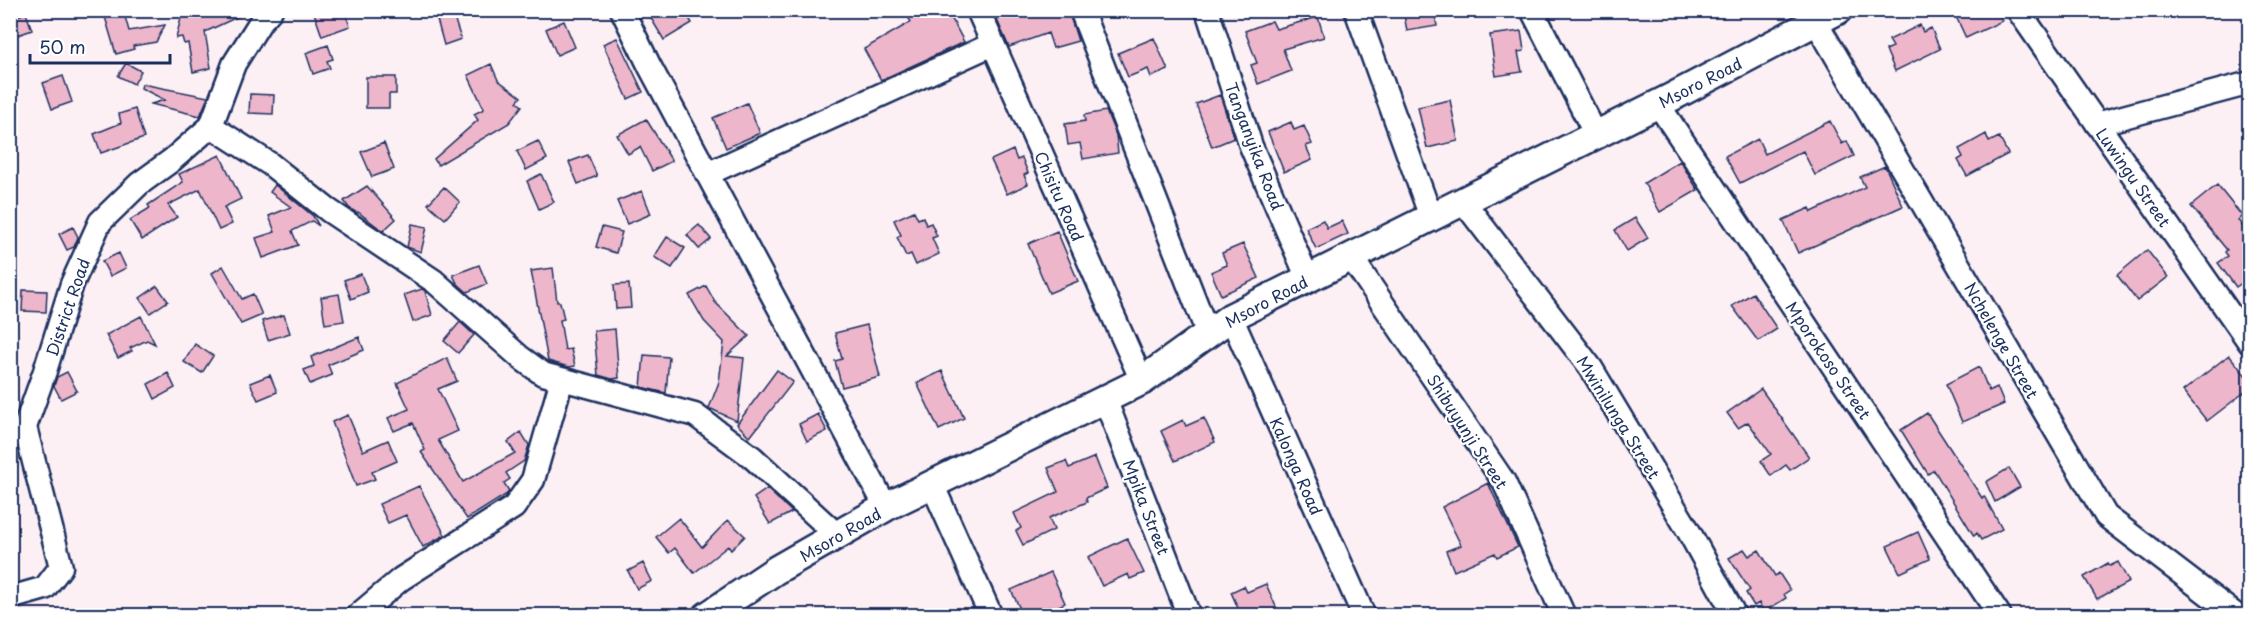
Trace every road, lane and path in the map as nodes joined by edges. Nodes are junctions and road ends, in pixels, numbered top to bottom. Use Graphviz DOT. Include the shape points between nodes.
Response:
graph roads {
  1 [pos="271,10"];
  2 [pos="622,10"];
  3 [pos="978,10"];
  4 [pos="1080,10"];
  5 [pos="1206,10"];
  6 [pos="1356,10"];
  7 [pos="1532,10"];
  8 [pos="2018,10"];
  9 [pos="1827,16"];
  10 [pos="993,44"];
  11 [pos="2250,83"];
  12 [pos="1658,104"];
  13 [pos="2097,124"];
  14 [pos="212,126"];
  15 [pos="1596,135"];
  16 [pos="707,174"];
  17 [pos="1463,201"];
  18 [pos="1431,217"];
  19 [pos="1351,257"];
  20 [pos="1308,279"];
  21 [pos="1231,317"];
  22 [pos="1208,334"];
  23 [pos="2250,343"];
  24 [pos="562,379"];
  25 [pos="1142,381"];
  26 [pos="1105,399"];
  27 [pos="932,484"];
  28 [pos="886,507"];
  29 [pos="837,535"];
  30 [pos="10,598"];
  31 [pos="357,615"];
  32 [pos="707,615"];
  33 [pos="991,615"];
  34 [pos="1189,615"];
  35 [pos="1364,615"];
  36 [pos="1564,615"];
  37 [pos="1735,615"];
  38 [pos="2000,615"];
  39 [pos="2236,615"];
  1 -- 14 [label="street" via="234,64"];
  2 -- 16 [label="street"];
  3 -- 10 [label="street, Chisitu Road"];
  4 -- 22 [label="street"];
  5 -- 20 [label="street, Tanganyika Road" via="1251,146"];
  6 -- 18 [label="street"];
  7 -- 15 [label="street"];
  8 -- 13 [label="street, Luwingu Street"];
  9 -- 12 [label="street, Msoro Road"];
  9 -- 39 [label="street, Nchelenge Street" via="2106,516"];
  10 -- 16 [label="street"];
  10 -- 25 [label="street, Chisitu Road"];
  11 -- 13 [label="street"];
  12 -- 15 [label="street, Msoro Road"];
  12 -- 38 [label="street, Mporokoso Street"];
  13 -- 23 [label="street, Luwingu Street"];
  14 -- 24 [label="street" via="434,281 528,364 543,374"];
  14 -- 30 [label="street, District Road" via="139,184 100,222 72,284 25,427 61,567 45,588"];
  15 -- 17 [label="street, Msoro Road"];
  16 -- 28 [label="street"];
  17 -- 18 [label="street, Msoro Road"];
  17 -- 37 [label="street, Mwinilunga Street" via="1591,368"];
  18 -- 19 [label="street, Msoro Road"];
  19 -- 20 [label="street, Msoro Road"];
  19 -- 36 [label="street, Shibuyunji Street" via="1504,482"];
  20 -- 21 [label="street, Msoro Road"];
  21 -- 22 [label="street, Msoro Road"];
  21 -- 35 [label="street, Kalonga Road"];
  22 -- 25 [label="street, Msoro Road"];
  24 -- 29 [label="street" via="695,415 753,457"];
  24 -- 31 [label="street" via="534,480 514,507 401,579"];
  25 -- 26 [label="street, Msoro Road"];
  26 -- 27 [label="street, Msoro Road"];
  26 -- 34 [label="street, Mpika Street"];
  27 -- 28 [label="street, Msoro Road"];
  27 -- 33 [label="street"];
  28 -- 29 [label="street, Msoro Road"];
  29 -- 32 [label="street, Msoro Road"];
}
